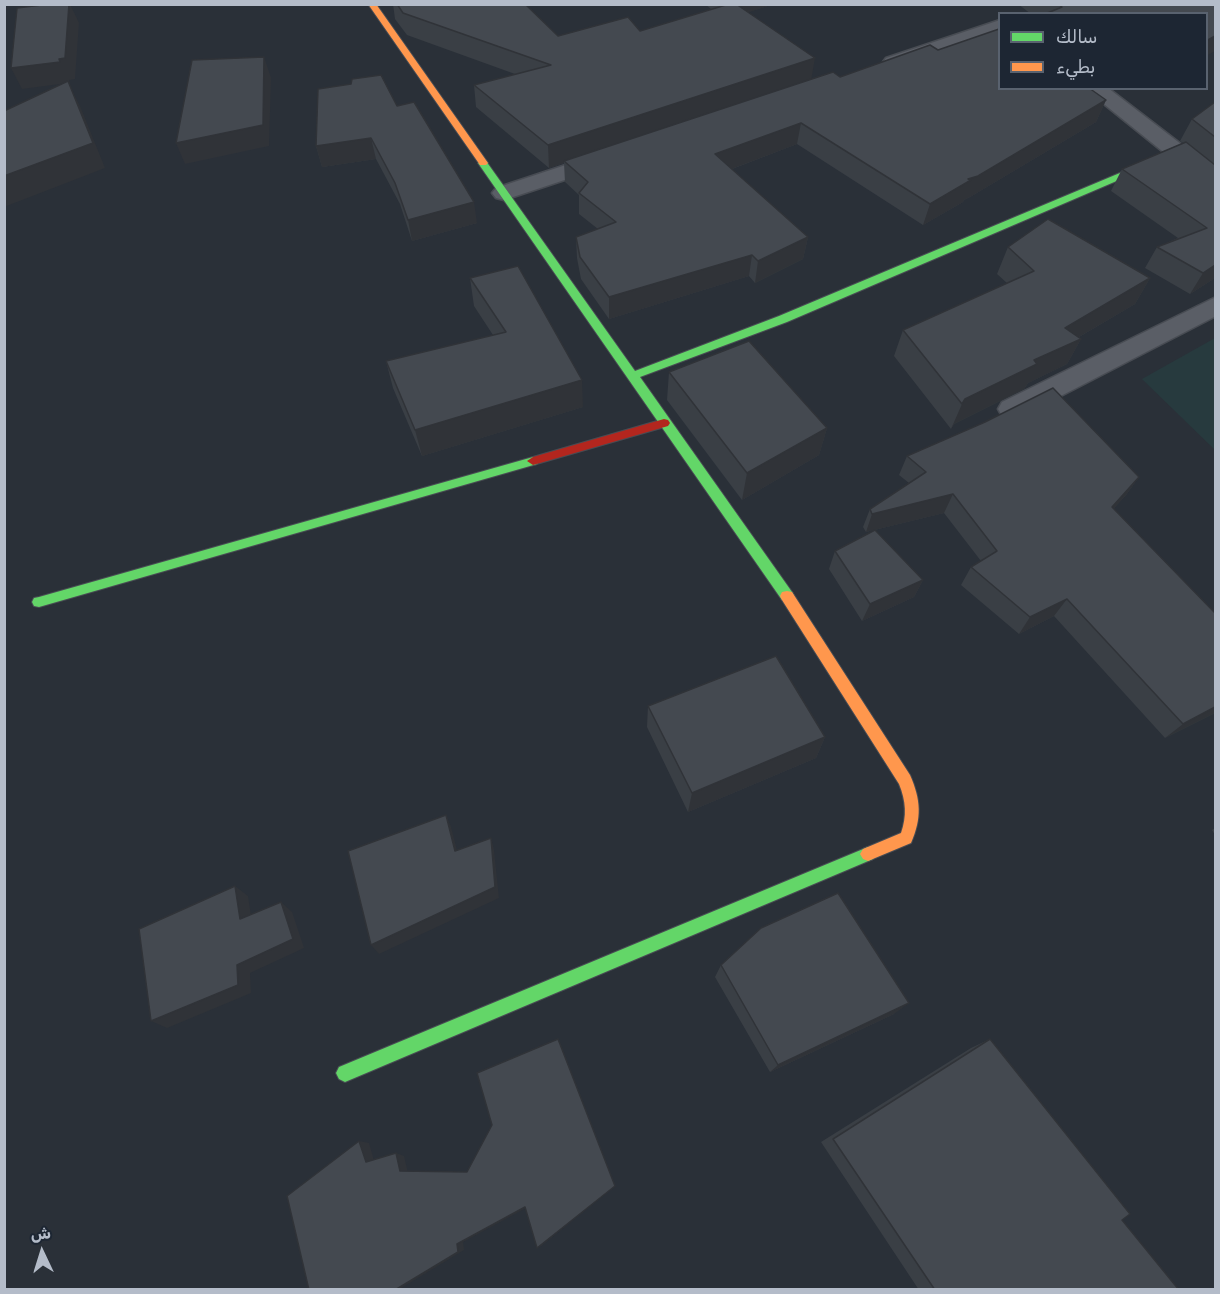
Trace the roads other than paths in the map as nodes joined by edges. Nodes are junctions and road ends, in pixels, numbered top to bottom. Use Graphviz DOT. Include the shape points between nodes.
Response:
graph roads {
  1 [pos="372,4"];
  2 [pos="998,17"];
  3 [pos="876,68"];
  4 [pos="1097,90"];
  5 [pos="628,152"];
  6 [pos="1176,152"];
  7 [pos="1215,183"];
  8 [pos="504,194"];
  9 [pos="1215,305"];
  10 [pos="632,376"];
  11 [pos="986,422"];
  12 [pos="664,423"];
  13 [pos="39,602"];
  14 [pos="345,1073"];
  1 -- 8 [label="street"];
  2 -- 3 [label="street"];
  4 -- 6 [label="street"];
  5 -- 8 [label="street"];
  6 -- 7 [label="street"];
  6 -- 10 [label="street" via="783,319"];
  8 -- 10 [label="street"];
  9 -- 11 [label="street"];
  10 -- 12 [label="street"];
  12 -- 13 [label="street"];
  12 -- 14 [label="street" via="818,642 905,780 914,799 915,819 906,838"];
}
